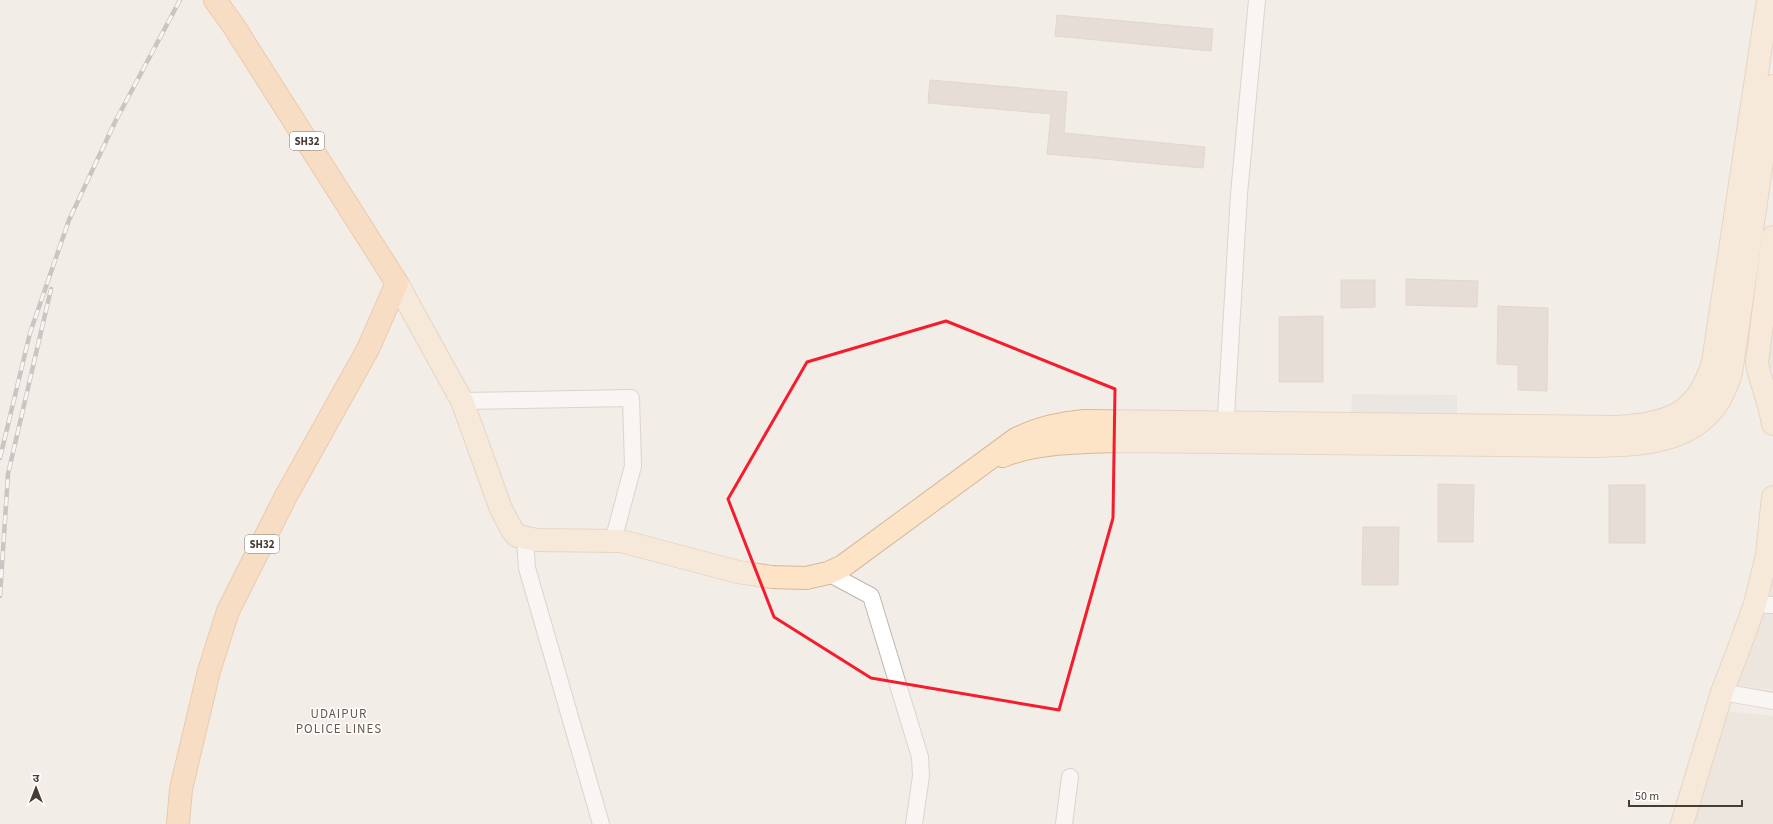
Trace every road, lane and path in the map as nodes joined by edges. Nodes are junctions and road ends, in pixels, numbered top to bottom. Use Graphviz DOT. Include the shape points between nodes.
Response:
graph roads {
  1 [pos="215,0"];
  2 [pos="1257,0"];
  3 [pos="1769,3"];
  4 [pos="1773,86"];
  5 [pos="1773,237"];
  6 [pos="398,283"];
  7 [pos="1766,378"];
  8 [pos="462,401"];
  9 [pos="1773,424"];
  10 [pos="1225,432"];
  11 [pos="1773,497"];
  12 [pos="1773,500"];
  13 [pos="525,538"];
  14 [pos="614,540"];
  15 [pos="828,573"];
  16 [pos="1764,605"];
  17 [pos="1722,692"];
  18 [pos="1773,701"];
  19 [pos="1070,777"];
  20 [pos="178,824"];
  21 [pos="601,824"];
  22 [pos="914,824"];
  23 [pos="1064,824"];
  24 [pos="1682,824"];
  1 -- 6 [label="main road, SH32"];
  2 -- 10 [label="street" via="1240,194"];
  3 -- 10 [label="street" via="1715,351 1705,385 1687,407 1674,416 1658,422 1617,427"];
  4 -- 10 [label="street" via="1731,373 1719,401 1707,417 1696,426 1664,440 1590,446"];
  5 -- 7 [label="street" via="1757,363"];
  6 -- 8 [label="street"];
  6 -- 20 [label="main road, SH32" via="368,349 286,496 228,611 209,671 181,789"];
  7 -- 9 [label="street"];
  8 -- 13 [label="street" via="501,509 512,530 517,536"];
  8 -- 14 [label="street" via="631,398 633,466"];
  10 -- 15 [label="street" via="1084,421 1048,426 1030,432 1016,439 843,566"];
  11 -- 12 [label="street"];
  12 -- 16 [label="street"];
  13 -- 14 [label="street"];
  13 -- 21 [label="street" via="527,568"];
  14 -- 15 [label="street" via="757,576 806,578"];
  15 -- 22 [label="street" via="871,596 920,757 921,776"];
  16 -- 17 [label="street" via="1738,651"];
  17 -- 18 [label="street"];
  17 -- 24 [label="street"];
  19 -- 23 [label="street"];
}
